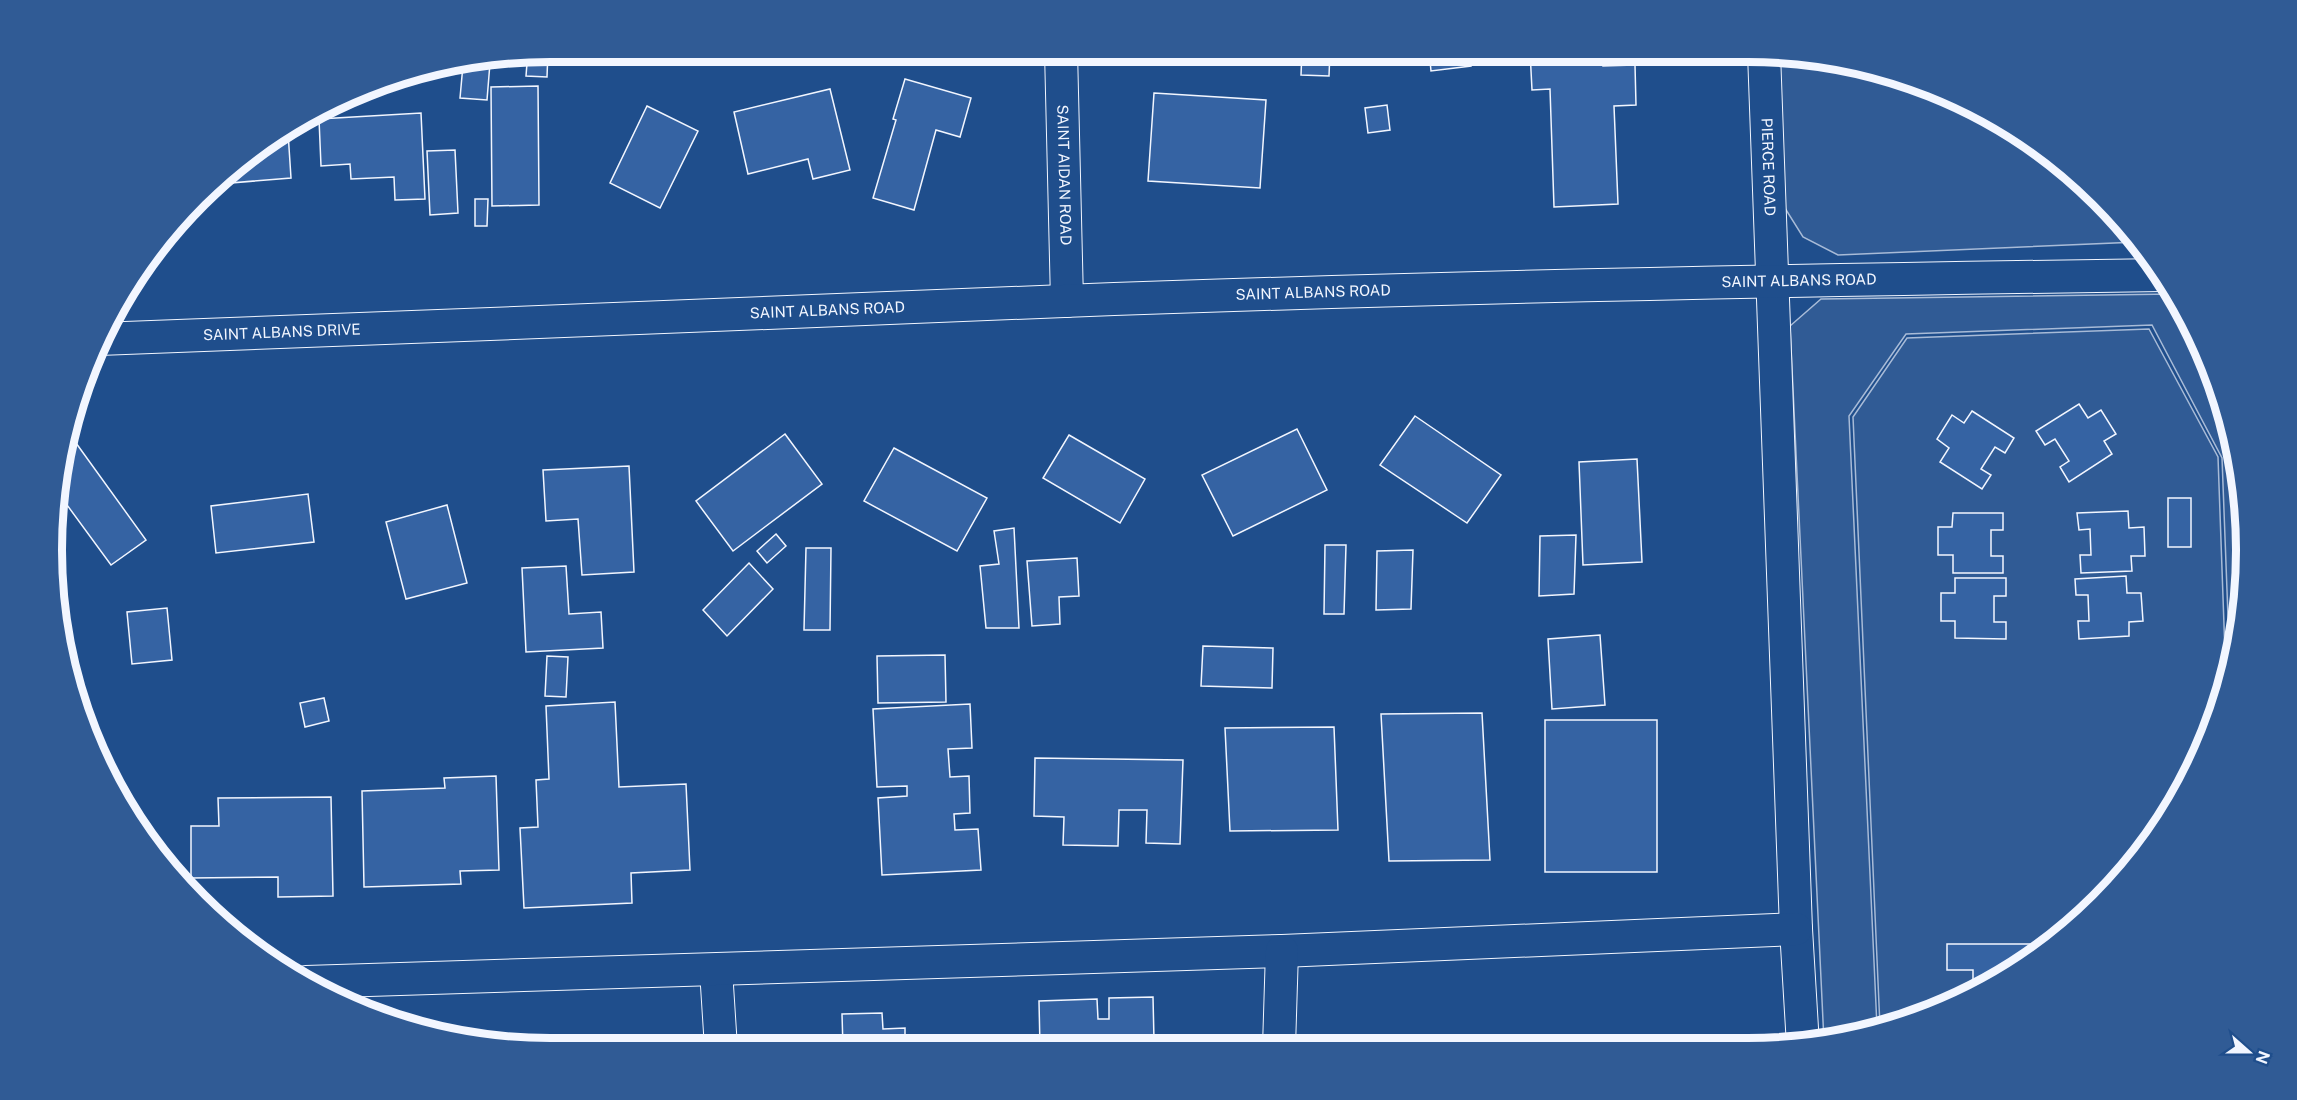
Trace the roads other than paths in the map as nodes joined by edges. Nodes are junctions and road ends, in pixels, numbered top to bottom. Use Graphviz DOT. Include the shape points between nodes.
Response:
graph roads {
  1 [pos="1061,62"];
  2 [pos="1764,63"];
  3 [pos="2150,275"];
  4 [pos="1773,281"];
  5 [pos="1067,301"];
  6 [pos="463,327"];
  7 [pos="110,339"];
  8 [pos="1796,929"];
  9 [pos="1282,951"];
  10 [pos="716,970"];
  11 [pos="322,982"];
  12 [pos="1802,1035"];
  13 [pos="720,1038"];
  14 [pos="1279,1038"];
  1 -- 5 [label="street, SAINT AIDAN ROAD"];
  2 -- 4 [label="street, PIERCE ROAD"];
  3 -- 4 [label="street, SAINT ALBANS ROAD"];
  4 -- 5 [label="street, SAINT ALBANS ROAD"];
  4 -- 8 [label="street, PIERCE ROAD"];
  5 -- 6 [label="street, SAINT ALBANS ROAD"];
  6 -- 7 [label="street, SAINT ALBANS DRIVE"];
  8 -- 9 [label="street"];
  8 -- 12 [label="street, PIERCE ROAD"];
  9 -- 10 [label="street"];
  9 -- 14 [label="street"];
  10 -- 11 [label="street"];
  10 -- 13 [label="street"];
}
